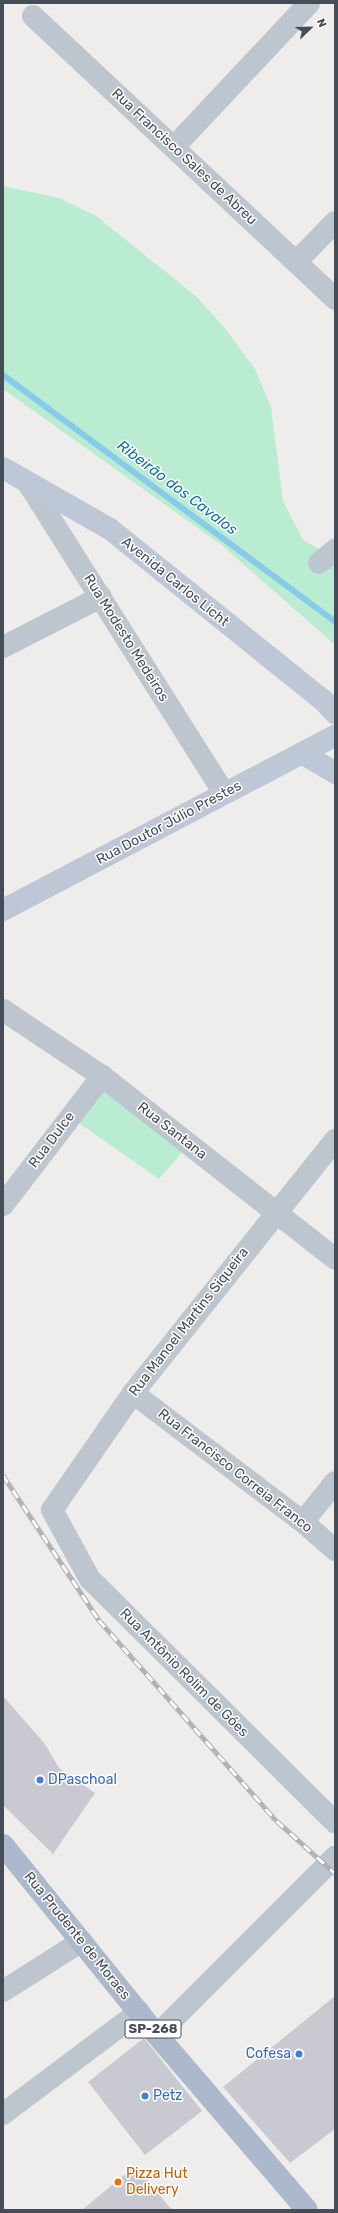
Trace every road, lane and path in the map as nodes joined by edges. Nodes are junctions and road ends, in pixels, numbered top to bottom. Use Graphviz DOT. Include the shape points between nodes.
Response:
graph roads {
  1 [pos="309,3"];
  2 [pos="33,16"];
  3 [pos="174,147"];
  4 [pos="335,222"];
  5 [pos="296,262"];
  6 [pos="335,299"];
  7 [pos="3,468"];
  8 [pos="28,483"];
  9 [pos="101,598"];
  10 [pos="3,647"];
  11 [pos="335,713"];
  12 [pos="335,736"];
  13 [pos="302,753"];
  14 [pos="335,773"];
  15 [pos="224,793"];
  16 [pos="3,910"];
  17 [pos="3,1010"];
  18 [pos="102,1076"];
  19 [pos="335,1140"];
  20 [pos="3,1205"];
  21 [pos="276,1212"];
  22 [pos="335,1259"];
  23 [pos="133,1393"];
  24 [pos="335,1482"];
  25 [pos="52,1510"];
  26 [pos="303,1522"];
  27 [pos="335,1550"];
  28 [pos="335,1822"];
  29 [pos="3,1845"];
  30 [pos="335,1858"];
  31 [pos="82,1941"];
  32 [pos="3,1991"];
  33 [pos="139,2012"];
  34 [pos="157,2035"];
  35 [pos="3,2114"];
  36 [pos="306,2210"];
  1 -- 3 [label="street"];
  2 -- 3 [label="street, Rua Francisco Sales de Abreu"];
  3 -- 5 [label="street, Rua Francisco Sales de Abreu"];
  4 -- 5 [label="street"];
  5 -- 6 [label="street, Rua Francisco Sales de Abreu"];
  7 -- 8 [label="main road, Avenida Carlos Licht"];
  8 -- 9 [label="street, Rua Modesto Medeiros"];
  8 -- 11 [label="main road, Avenida Carlos Licht" via="110,529 323,700"];
  9 -- 10 [label="street"];
  9 -- 15 [label="street, Rua Modesto Medeiros"];
  12 -- 13 [label="main road, Rua Doutor Júlio Prestes"];
  13 -- 14 [label="main road"];
  13 -- 15 [label="main road, Rua Doutor Júlio Prestes"];
  15 -- 16 [label="main road, Rua Doutor Júlio Prestes"];
  17 -- 18 [label="street, Rua Santana"];
  18 -- 20 [label="street, Rua Dulce"];
  18 -- 21 [label="street, Rua Santana"];
  19 -- 21 [label="street, Rua Manoel Martins Siqueira"];
  21 -- 22 [label="street, Rua Santana"];
  21 -- 23 [label="street, Rua Manoel Martins Siqueira"];
  23 -- 25 [label="street, Rua Manoel Martins Siqueira"];
  23 -- 26 [label="street, Rua Francisco Correia Franco"];
  24 -- 26 [label="street"];
  25 -- 28 [label="street, Rua Antônio Rolim de Góes" via="90,1578"];
  26 -- 27 [label="street, Rua Francisco Correia Franco"];
  29 -- 31 [label="main road, Rua Prudente de Moraes / SP-268"];
  30 -- 34 [label="street"];
  31 -- 32 [label="street"];
  31 -- 33 [label="main road, Rua Prudente de Moraes / SP-268"];
  33 -- 34 [label="main road, Rua Prudente de Moraes / SP-268"];
  33 -- 35 [label="street"];
  34 -- 36 [label="main road, Rua Prudente de Moraes / SP-268"];
}
